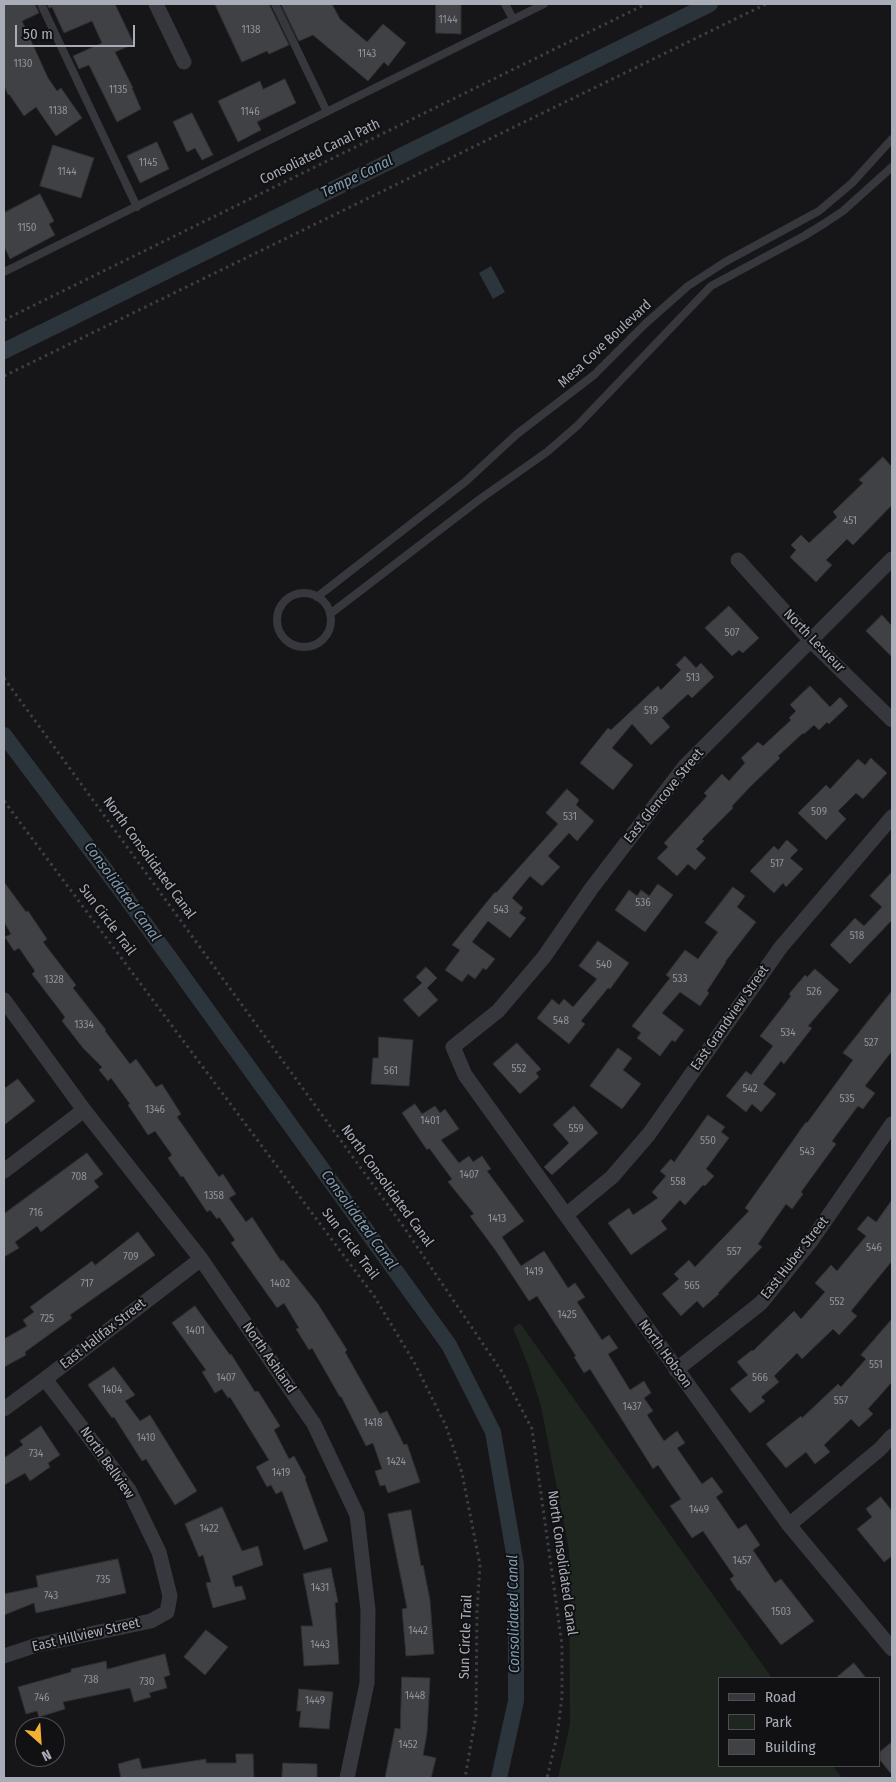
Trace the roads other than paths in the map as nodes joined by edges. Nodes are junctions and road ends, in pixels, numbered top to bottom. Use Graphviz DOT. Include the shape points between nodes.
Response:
graph roads {
  1 [pos="41,4"];
  2 [pos="156,4"];
  3 [pos="274,4"];
  4 [pos="506,4"];
  5 [pos="544,4"];
  6 [pos="513,19"];
  7 [pos="184,62"];
  8 [pos="327,112"];
  9 [pos="892,140"];
  10 [pos="892,167"];
  11 [pos="137,207"];
  12 [pos="4,272"];
  13 [pos="892,559"];
  14 [pos="738,560"];
  15 [pos="317,597"];
  16 [pos="330,614"];
  17 [pos="811,641"];
  18 [pos="892,720"];
  19 [pos="892,817"];
  20 [pos="4,1000"];
  21 [pos="453,1048"];
  22 [pos="84,1110"];
  23 [pos="892,1124"];
  24 [pos="4,1171"];
  25 [pos="566,1215"];
  26 [pos="201,1259"];
  27 [pos="676,1370"];
  28 [pos="45,1379"];
  29 [pos="4,1409"];
  30 [pos="892,1436"];
  31 [pos="789,1525"];
  32 [pos="167,1612"];
  33 [pos="892,1649"];
  34 [pos="4,1656"];
  35 [pos="347,1778"];
  1 -- 11 [label="lane"];
  2 -- 7 [label="street"];
  3 -- 8 [label="lane"];
  4 -- 6 [label="lane"];
  5 -- 6 [label="lane"];
  6 -- 8 [label="lane"];
  8 -- 11 [label="lane"];
  9 -- 15 [label="lane, Mesa Cove Boulevard" via="852,183 819,211 688,286 594,375 517,434 465,482"];
  10 -- 16 [label="lane" via="825,223 711,286 578,426"];
  11 -- 12 [label="lane"];
  13 -- 17 [label="street, East Glencove Street"];
  14 -- 17 [label="street, North Lesueur"];
  15 -- 16 [label="lane"];
  15 -- 16 [label="lane" via="296,594 282,604 276,620 282,637 298,646 316,644 328,631"];
  17 -- 18 [label="street, North Lesueur"];
  17 -- 21 [label="street, East Glencove Street" via="685,766 591,889 544,957 498,1011"];
  19 -- 25 [label="street, East Grandview Street" via="780,947 649,1134 612,1176"];
  20 -- 22 [label="street, North Ashland"];
  21 -- 25 [label="street, North Hobson" via="465,1075"];
  22 -- 24 [label="street"];
  22 -- 26 [label="street, North Ashland"];
  23 -- 27 [label="street, East Huber Street" via="811,1241 760,1303"];
  25 -- 27 [label="street, North Hobson"];
  26 -- 28 [label="street, East Halifax Street"];
  26 -- 35 [label="street, North Ashland" via="314,1424 357,1515 368,1610 368,1683"];
  27 -- 31 [label="street, North Hobson"];
  28 -- 29 [label="street, East Halifax Street"];
  28 -- 32 [label="street, North Bellview" via="129,1490 160,1552 170,1596"];
  30 -- 31 [label="street"];
  31 -- 33 [label="street, North Hobson"];
  32 -- 34 [label="street, East Hillview Street" via="151,1621 37,1645"];
}
